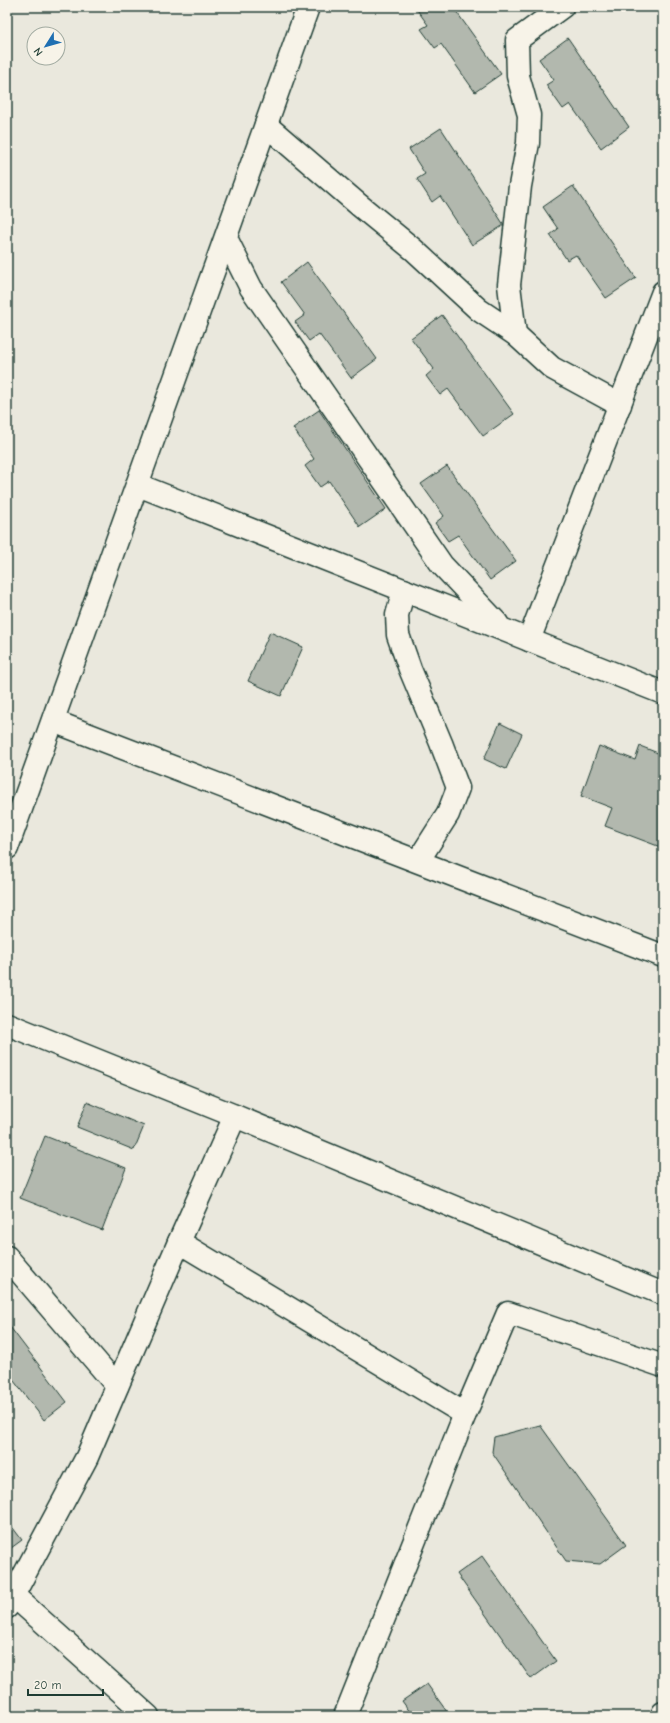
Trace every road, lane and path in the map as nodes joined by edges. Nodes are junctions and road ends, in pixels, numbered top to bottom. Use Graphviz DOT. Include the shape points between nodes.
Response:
graph roads {
  1 [pos="308,7"];
  2 [pos="562,7"];
  3 [pos="266,124"];
  4 [pos="226,238"];
  5 [pos="663,292"];
  6 [pos="515,334"];
  7 [pos="620,405"];
  8 [pos="138,485"];
  9 [pos="404,590"];
  10 [pos="504,630"];
  11 [pos="529,640"];
  12 [pos="663,693"];
  13 [pos="53,721"];
  14 [pos="7,848"];
  15 [pos="418,861"];
  16 [pos="663,956"];
  17 [pos="7,1024"];
  18 [pos="235,1116"];
  19 [pos="179,1242"];
  20 [pos="7,1257"];
  21 [pos="663,1294"];
  22 [pos="663,1366"];
  23 [pos="117,1386"];
  24 [pos="465,1414"];
  25 [pos="10,1601"];
  26 [pos="663,1713"];
  27 [pos="148,1716"];
  28 [pos="345,1716"];
  29 [pos="662,1716"];
  1 -- 3 [label="street"];
  2 -- 6 [label="street" via="517,40 518,76 529,115 528,143 520,186 509,285"];
  3 -- 4 [label="street"];
  3 -- 6 [label="street" via="414,250 479,310"];
  4 -- 8 [label="street"];
  4 -- 10 [label="street" via="251,288 442,565"];
  5 -- 7 [label="street"];
  6 -- 7 [label="street" via="552,368"];
  7 -- 11 [label="street"];
  8 -- 9 [label="street"];
  8 -- 13 [label="street"];
  9 -- 10 [label="street"];
  9 -- 15 [label="street" via="397,615 398,635 458,788 448,814"];
  10 -- 11 [label="street"];
  11 -- 12 [label="street"];
  13 -- 14 [label="street"];
  13 -- 15 [label="street"];
  15 -- 16 [label="street"];
  17 -- 18 [label="street"];
  18 -- 19 [label="street"];
  18 -- 21 [label="street"];
  19 -- 23 [label="street"];
  19 -- 24 [label="street"];
  20 -- 23 [label="street"];
  22 -- 24 [label="street" via="508,1312"];
  23 -- 25 [label="street" via="87,1457"];
  24 -- 28 [label="street"];
  25 -- 27 [label="street"];
  26 -- 29 [label="street"];
}
